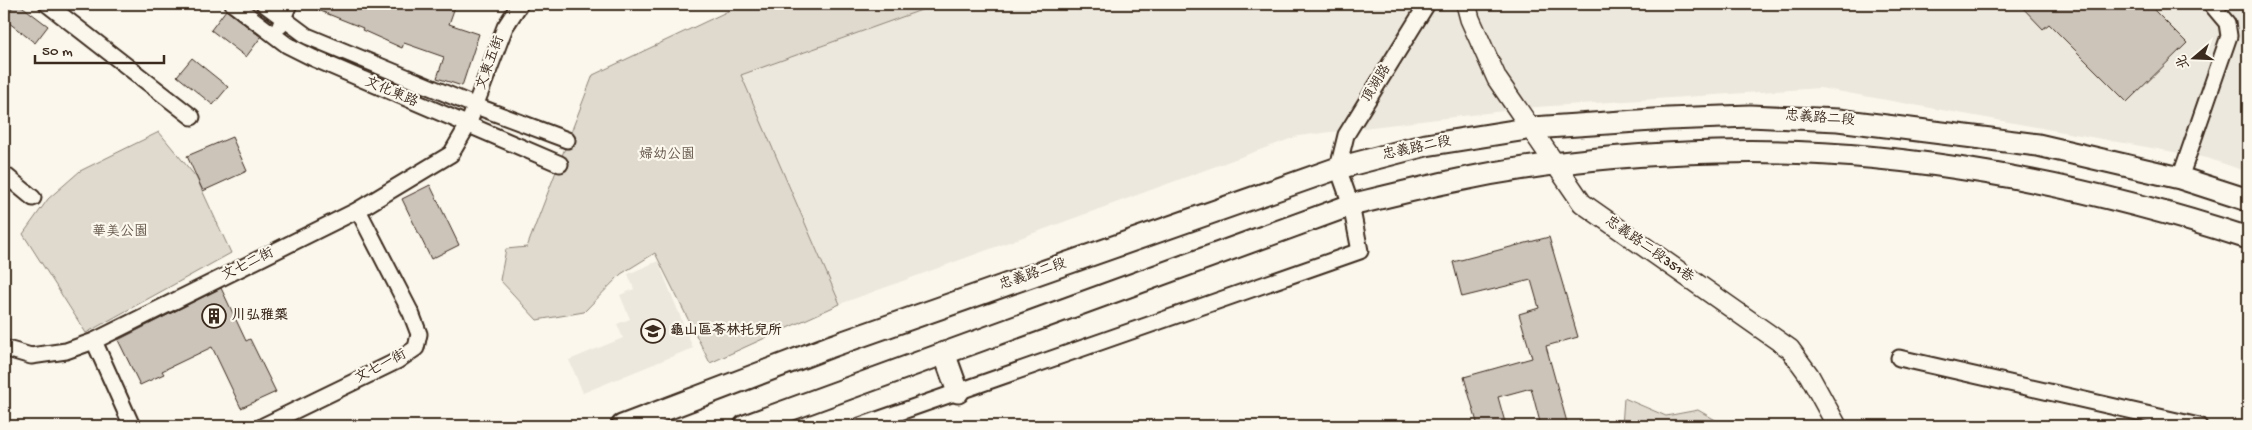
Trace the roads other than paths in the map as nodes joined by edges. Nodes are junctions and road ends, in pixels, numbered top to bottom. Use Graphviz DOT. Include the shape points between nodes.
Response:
graph roads {
  1 [pos="47,4"];
  2 [pos="233,4"];
  3 [pos="264,4"];
  4 [pos="520,4"];
  5 [pos="1427,4"];
  6 [pos="1466,4"];
  7 [pos="2211,4"];
  8 [pos="286,11"];
  9 [pos="275,36"];
  10 [pos="476,106"];
  11 [pos="192,118"];
  12 [pos="468,125"];
  13 [pos="1532,128"];
  14 [pos="567,140"];
  15 [pos="560,164"];
  16 [pos="1557,164"];
  17 [pos="1338,168"];
  18 [pos="4,174"];
  19 [pos="2180,178"];
  20 [pos="33,198"];
  21 [pos="2248,200"];
  22 [pos="1351,205"];
  23 [pos="358,210"];
  24 [pos="2248,238"];
  25 [pos="94,341"];
  26 [pos="4,348"];
  27 [pos="944,353"];
  28 [pos="1899,358"];
  29 [pos="958,392"];
  30 [pos="887,422"];
  31 [pos="132,426"];
  32 [pos="263,426"];
  33 [pos="622,426"];
  34 [pos="745,426"];
  35 [pos="860,426"];
  36 [pos="1837,426"];
  37 [pos="2199,426"];
  1 -- 11 [label="street"];
  2 -- 9 [label="street, 文化東路"];
  3 -- 8 [label="street, 文化東路"];
  4 -- 10 [label="street, 文東五街" via="505,27"];
  5 -- 17 [label="street, 頂湖路" via="1346,135"];
  6 -- 13 [label="street" via="1497,79"];
  7 -- 19 [label="street" via="2227,24 2229,36"];
  8 -- 9 [label="street"];
  8 -- 10 [label="street, 文化東路" via="307,36"];
  9 -- 12 [label="street, 文化東路" via="354,77"];
  10 -- 12 [label="street, 文東五街"];
  10 -- 14 [label="street, 文化東路"];
  12 -- 15 [label="street, 文化東路"];
  12 -- 23 [label="street, 文七二街" via="451,154"];
  13 -- 16 [label="street, 忠義路二段351巷"];
  13 -- 17 [label="main road, 忠義路二段" via="1426,145"];
  13 -- 19 [label="main road, 忠義路二段" via="1677,118 1811,118 2038,145"];
  16 -- 22 [label="main road" via="1450,182"];
  16 -- 24 [label="main road" via="1717,152 1801,152 1918,162 2086,191 2176,214"];
  16 -- 36 [label="street, 忠義路二段351巷" via="1582,203 1790,349 1809,374"];
  17 -- 22 [label="street"];
  17 -- 33 [label="main road, 忠義路二段" via="829,347"];
  18 -- 20 [label="street"];
  19 -- 21 [label="main road, 忠義路二段"];
  22 -- 27 [label="main road"];
  22 -- 29 [label="street" via="1360,251"];
  23 -- 25 [label="street, 文七二街"];
  23 -- 32 [label="street, 文七一街" via="411,313 419,334 416,348 397,361"];
  25 -- 26 [label="street, 文七二街" via="66,351 30,356"];
  25 -- 31 [label="street"];
  27 -- 29 [label="main road"];
  27 -- 34 [label="main road"];
  28 -- 37 [label="street"];
  29 -- 30 [label="street"];
  30 -- 35 [label="street"];
}
